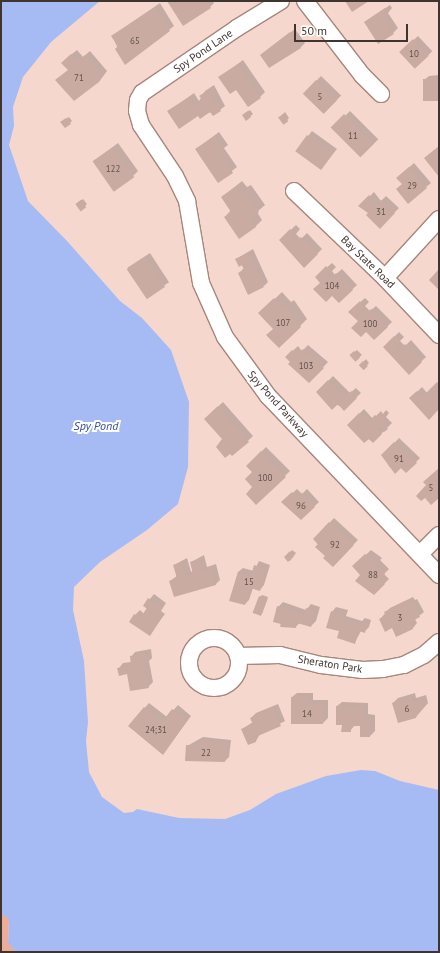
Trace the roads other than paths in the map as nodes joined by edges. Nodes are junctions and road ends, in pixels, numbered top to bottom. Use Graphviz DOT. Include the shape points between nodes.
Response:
graph roads {
  1 [pos="281,1"];
  2 [pos="305,1"];
  3 [pos="381,94"];
  4 [pos="137,111"];
  5 [pos="294,190"];
  6 [pos="439,219"];
  7 [pos="385,278"];
  8 [pos="439,335"];
  9 [pos="439,535"];
  10 [pos="420,554"];
  11 [pos="438,571"];
  12 [pos="439,642"];
  13 [pos="238,656"];
  1 -- 4 [label="street, Spy Pond Lane" via="142,93"];
  2 -- 3 [label="street" via="362,75"];
  4 -- 10 [label="street, Spy Pond Parkway" via="141,125 174,176 187,202 201,282 225,337 268,396"];
  5 -- 7 [label="street, Bay State Road"];
  6 -- 7 [label="street"];
  7 -- 8 [label="street, Bay State Road"];
  9 -- 10 [label="street"];
  10 -- 11 [label="street, Spy Pond Parkway"];
  12 -- 13 [label="street, Sheraton Park" via="424,655 404,665 383,669 363,670 321,665 280,656"];
}
